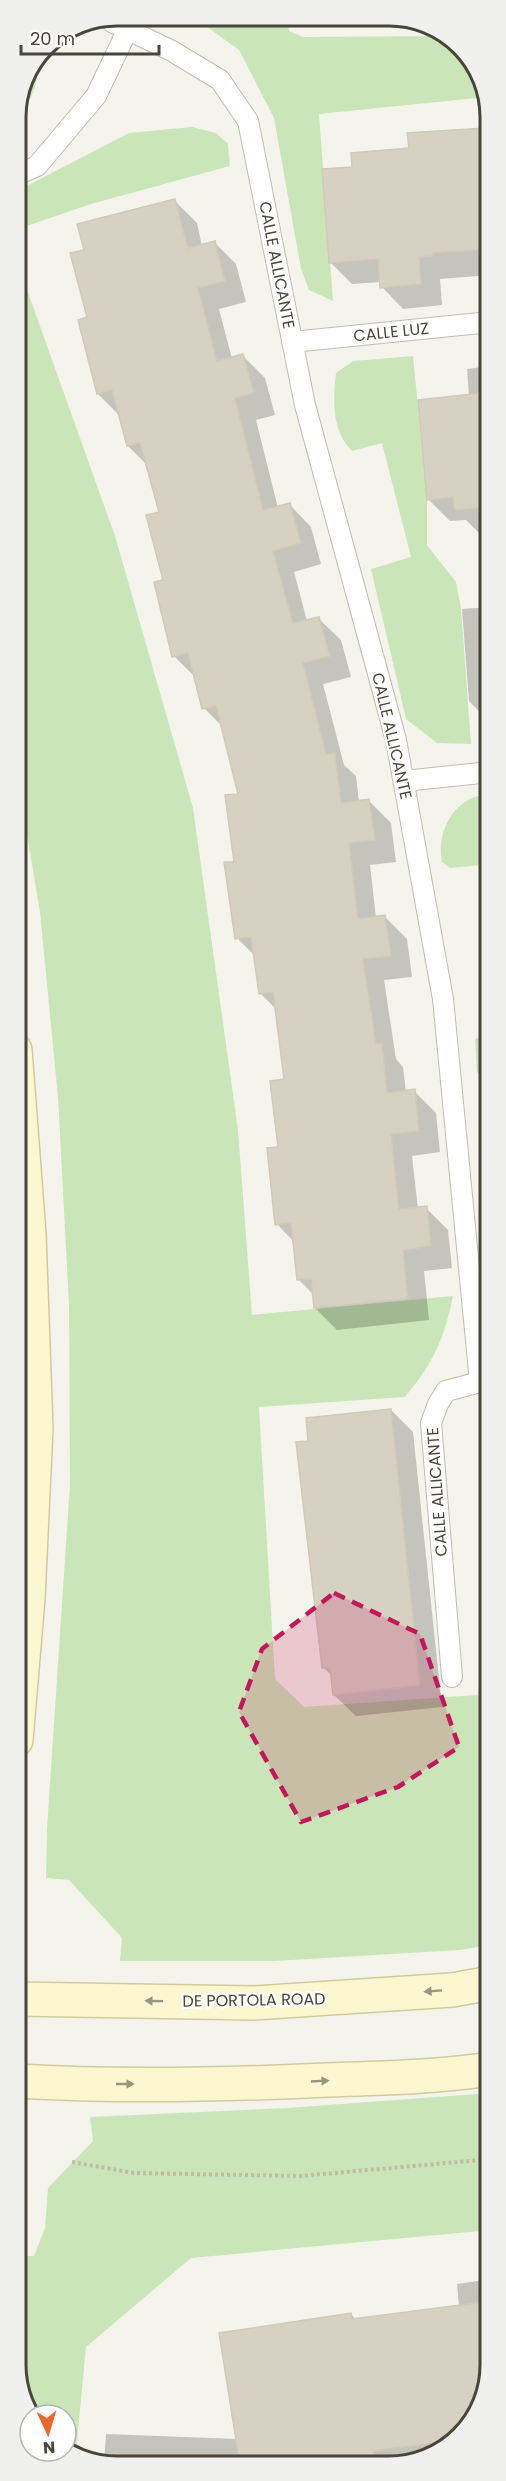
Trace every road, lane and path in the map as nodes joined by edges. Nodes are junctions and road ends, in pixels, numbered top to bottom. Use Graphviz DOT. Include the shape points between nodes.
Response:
graph roads {
  1 [pos="120,26"];
  2 [pos="122,26"];
  3 [pos="26,171"];
  4 [pos="480,323"];
  5 [pos="292,342"];
  6 [pos="480,773"];
  7 [pos="404,781"];
  8 [pos="26,1188"];
  9 [pos="480,1336"];
  10 [pos="480,1383"];
  11 [pos="25,1630"];
  12 [pos="452,1677"];
  13 [pos="480,1985"];
  14 [pos="25,1999"];
  15 [pos="480,2070"];
  16 [pos="25,2082"];
  17 [pos="480,2159"];
  18 [pos="72,2162"];
  1 -- 3 [label="lane, CALLE ALLICANTE" via="96,96 37,166"];
  2 -- 5 [label="lane, CALLE ALLICANTE" via="220,80 248,121"];
  4 -- 5 [label="lane, CALLE LUZ"];
  5 -- 7 [label="lane, CALLE ALLICANTE"];
  6 -- 7 [label="lane"];
  7 -- 9 [label="lane, CALLE ALLICANTE" via="443,999"];
  8 -- 11 [label="main road" via="36,1429"];
  10 -- 12 [label="lane, CALLE ALLICANTE" via="446,1391 431,1424"];
  13 -- 14 [label="main road, DE PORTOLA ROAD, one-way" via="253,2003"];
  16 -- 15 [label="main road, one-way" via="258,2084"];
  17 -- 18 [label="path" via="301,2176 134,2173"];
}
